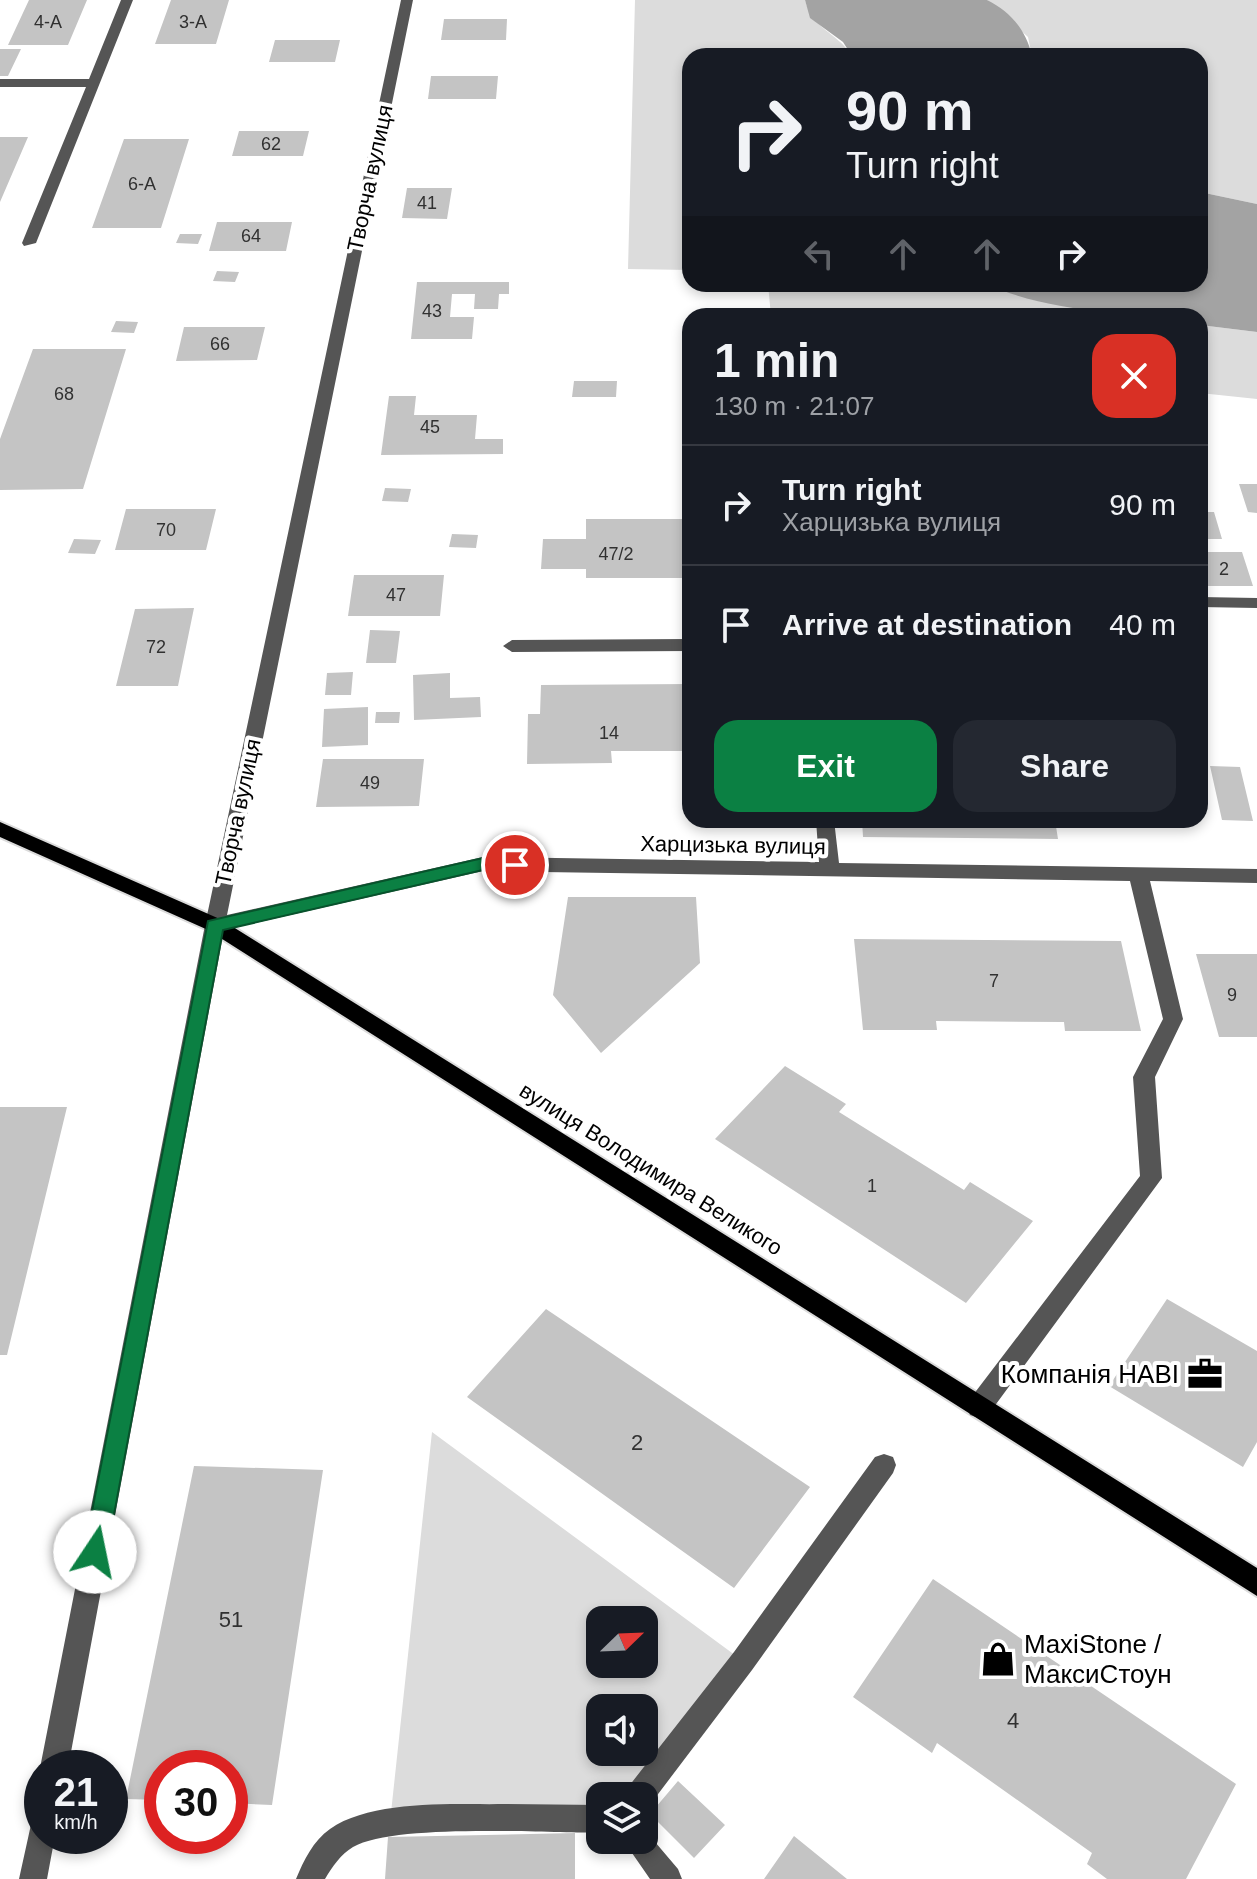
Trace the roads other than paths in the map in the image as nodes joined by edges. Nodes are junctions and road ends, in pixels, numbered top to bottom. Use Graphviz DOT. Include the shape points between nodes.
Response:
graph roads {
  1 [pos="127,0"];
  2 [pos="407,0"];
  3 [pos="0,83"];
  4 [pos="94,83"];
  5 [pos="29,243"];
  6 [pos="1208,602"];
  7 [pos="1257,603"];
  8 [pos="682,645"];
  9 [pos="512,646"];
  10 [pos="826,828"];
  11 [pos="0,829"];
  12 [pos="830,871"];
  13 [pos="1138,872"];
  14 [pos="1257,876"];
  15 [pos="215,925"];
  16 [pos="979,1407"];
  17 [pos="884,1465"];
  18 [pos="1257,1583"];
  19 [pos="57,1750"];
  20 [pos="650,1782"];
  21 [pos="586,1819"];
  22 [pos="38,1854"];
  23 [pos="648,1854"];
  24 [pos="33,1879"];
  25 [pos="310,1879"];
  26 [pos="668,1879"];
  1 -- 4 [label="street"];
  2 -- 15 [label="street, Творча вулиця"];
  3 -- 4 [label="street"];
  4 -- 5 [label="street"];
  6 -- 7 [label="street"];
  8 -- 9 [label="street"];
  10 -- 12 [label="street"];
  11 -- 15 [label="main road, вулиця Володимира Великого"];
  12 -- 13 [label="street, Харцизька вулиця"];
  12 -- 15 [label="street, Харцизька вулиця" via="483,864"];
  13 -- 14 [label="street, Харцизька вулиця"];
  13 -- 16 [label="street" via="1173,1019 1144,1077 1151,1178"];
  15 -- 16 [label="main road, вулиця Володимира Великого"];
  15 -- 19 [label="street, Творча вулиця"];
  16 -- 18 [label="main road, вулиця Володимира Великого"];
  17 -- 20 [label="street"];
  21 -- 25 [label="street" via="390,1822 344,1835 318,1861"];
  22 -- 24 [label="street"];
  23 -- 26 [label="street"];
}
